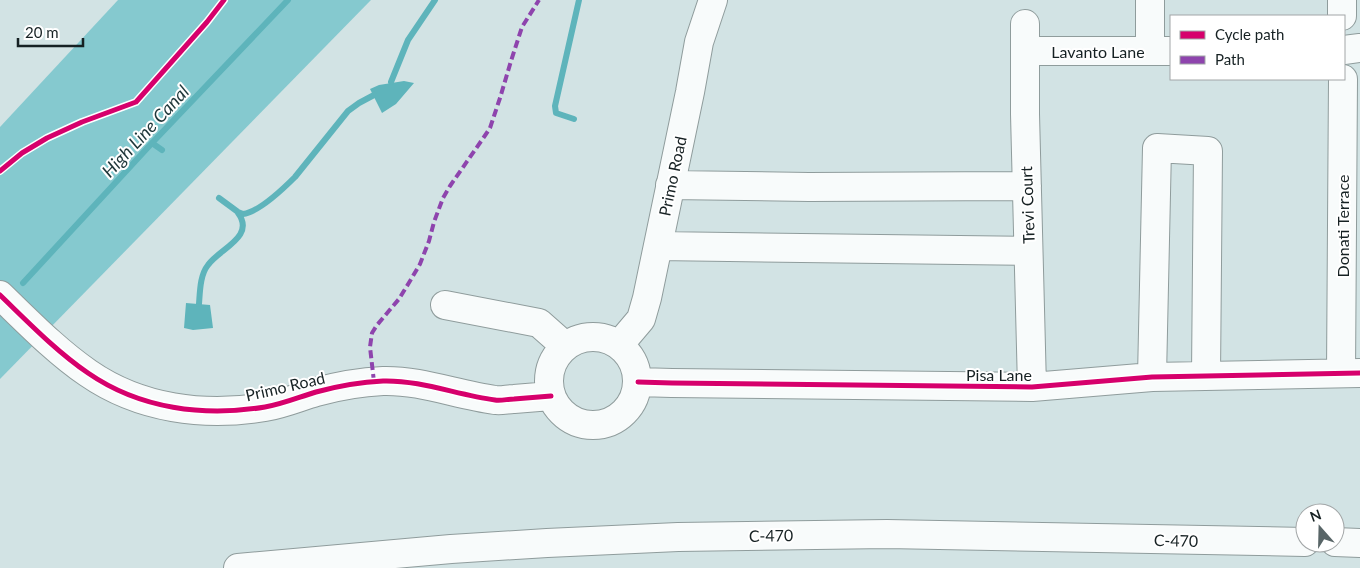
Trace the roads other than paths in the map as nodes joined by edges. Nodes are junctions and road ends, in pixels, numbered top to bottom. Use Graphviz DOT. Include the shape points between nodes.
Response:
graph roads {
  1 [pos="713,0"];
  2 [pos="1150,0"];
  3 [pos="1342,0"];
  4 [pos="1342,15"];
  5 [pos="1026,24"];
  6 [pos="1360,48"];
  7 [pos="1345,50"];
  8 [pos="1025,51"];
  9 [pos="1161,51"];
  10 [pos="1342,80"];
  11 [pos="670,185"];
  12 [pos="1027,186"];
  13 [pos="658,246"];
  14 [pos="1028,251"];
  15 [pos="1351,286"];
  16 [pos="0,295"];
  17 [pos="445,305"];
  18 [pos="619,345"];
  19 [pos="565,346"];
  20 [pos="1351,373"];
  21 [pos="1206,376"];
  22 [pos="1152,377"];
  23 [pos="638,382"];
  24 [pos="1032,387"];
  25 [pos="551,396"];
  26 [pos="1295,542"];
  27 [pos="1345,542"];
  28 [pos="1360,543"];
  29 [pos="238,568"];
  1 -- 11 [label="main road, Primo Road" via="699,42"];
  2 -- 9 [label="main road"];
  3 -- 4 [label="main road"];
  5 -- 8 [label="main road, Trevi Court"];
  6 -- 7 [label="main road"];
  8 -- 9 [label="main road, Lavanto Lane"];
  8 -- 12 [label="main road, Trevi Court"];
  10 -- 15 [label="main road, Donati Terrace"];
  11 -- 12 [label="main road"];
  11 -- 13 [label="main road, Primo Road"];
  12 -- 14 [label="main road, Trevi Court"];
  13 -- 14 [label="main road"];
  13 -- 18 [label="main road, Primo Road" via="641,318"];
  14 -- 24 [label="main road, Trevi Court"];
  15 -- 20 [label="main road, Donati Terrace"];
  16 -- 25 [label="main road, Primo Road" via="56,348 88,373 121,392 172,407 203,411 240,410 340,386 383,381 408,382 497,400"];
  17 -- 19 [label="main road" via="539,323"];
  18 -- 19 [label="main road" via="606,338 592,337"];
  18 -- 23 [label="main road" via="636,367"];
  19 -- 25 [label="main road" via="549,372"];
  20 -- 21 [label="main road, Pisa Lane"];
  21 -- 22 [label="main road, Pisa Lane"];
  21 -- 22 [label="main road" via="1208,150 1157,148"];
  22 -- 24 [label="main road, Pisa Lane"];
  23 -- 24 [label="main road, Pisa Lane"];
  23 -- 25 [label="main road" via="629,408 605,425 575,423 562,414"];
  26 -- 29 [label="main road, C-470" via="887,534 678,537 479,547"];
  27 -- 28 [label="main road"];
}
